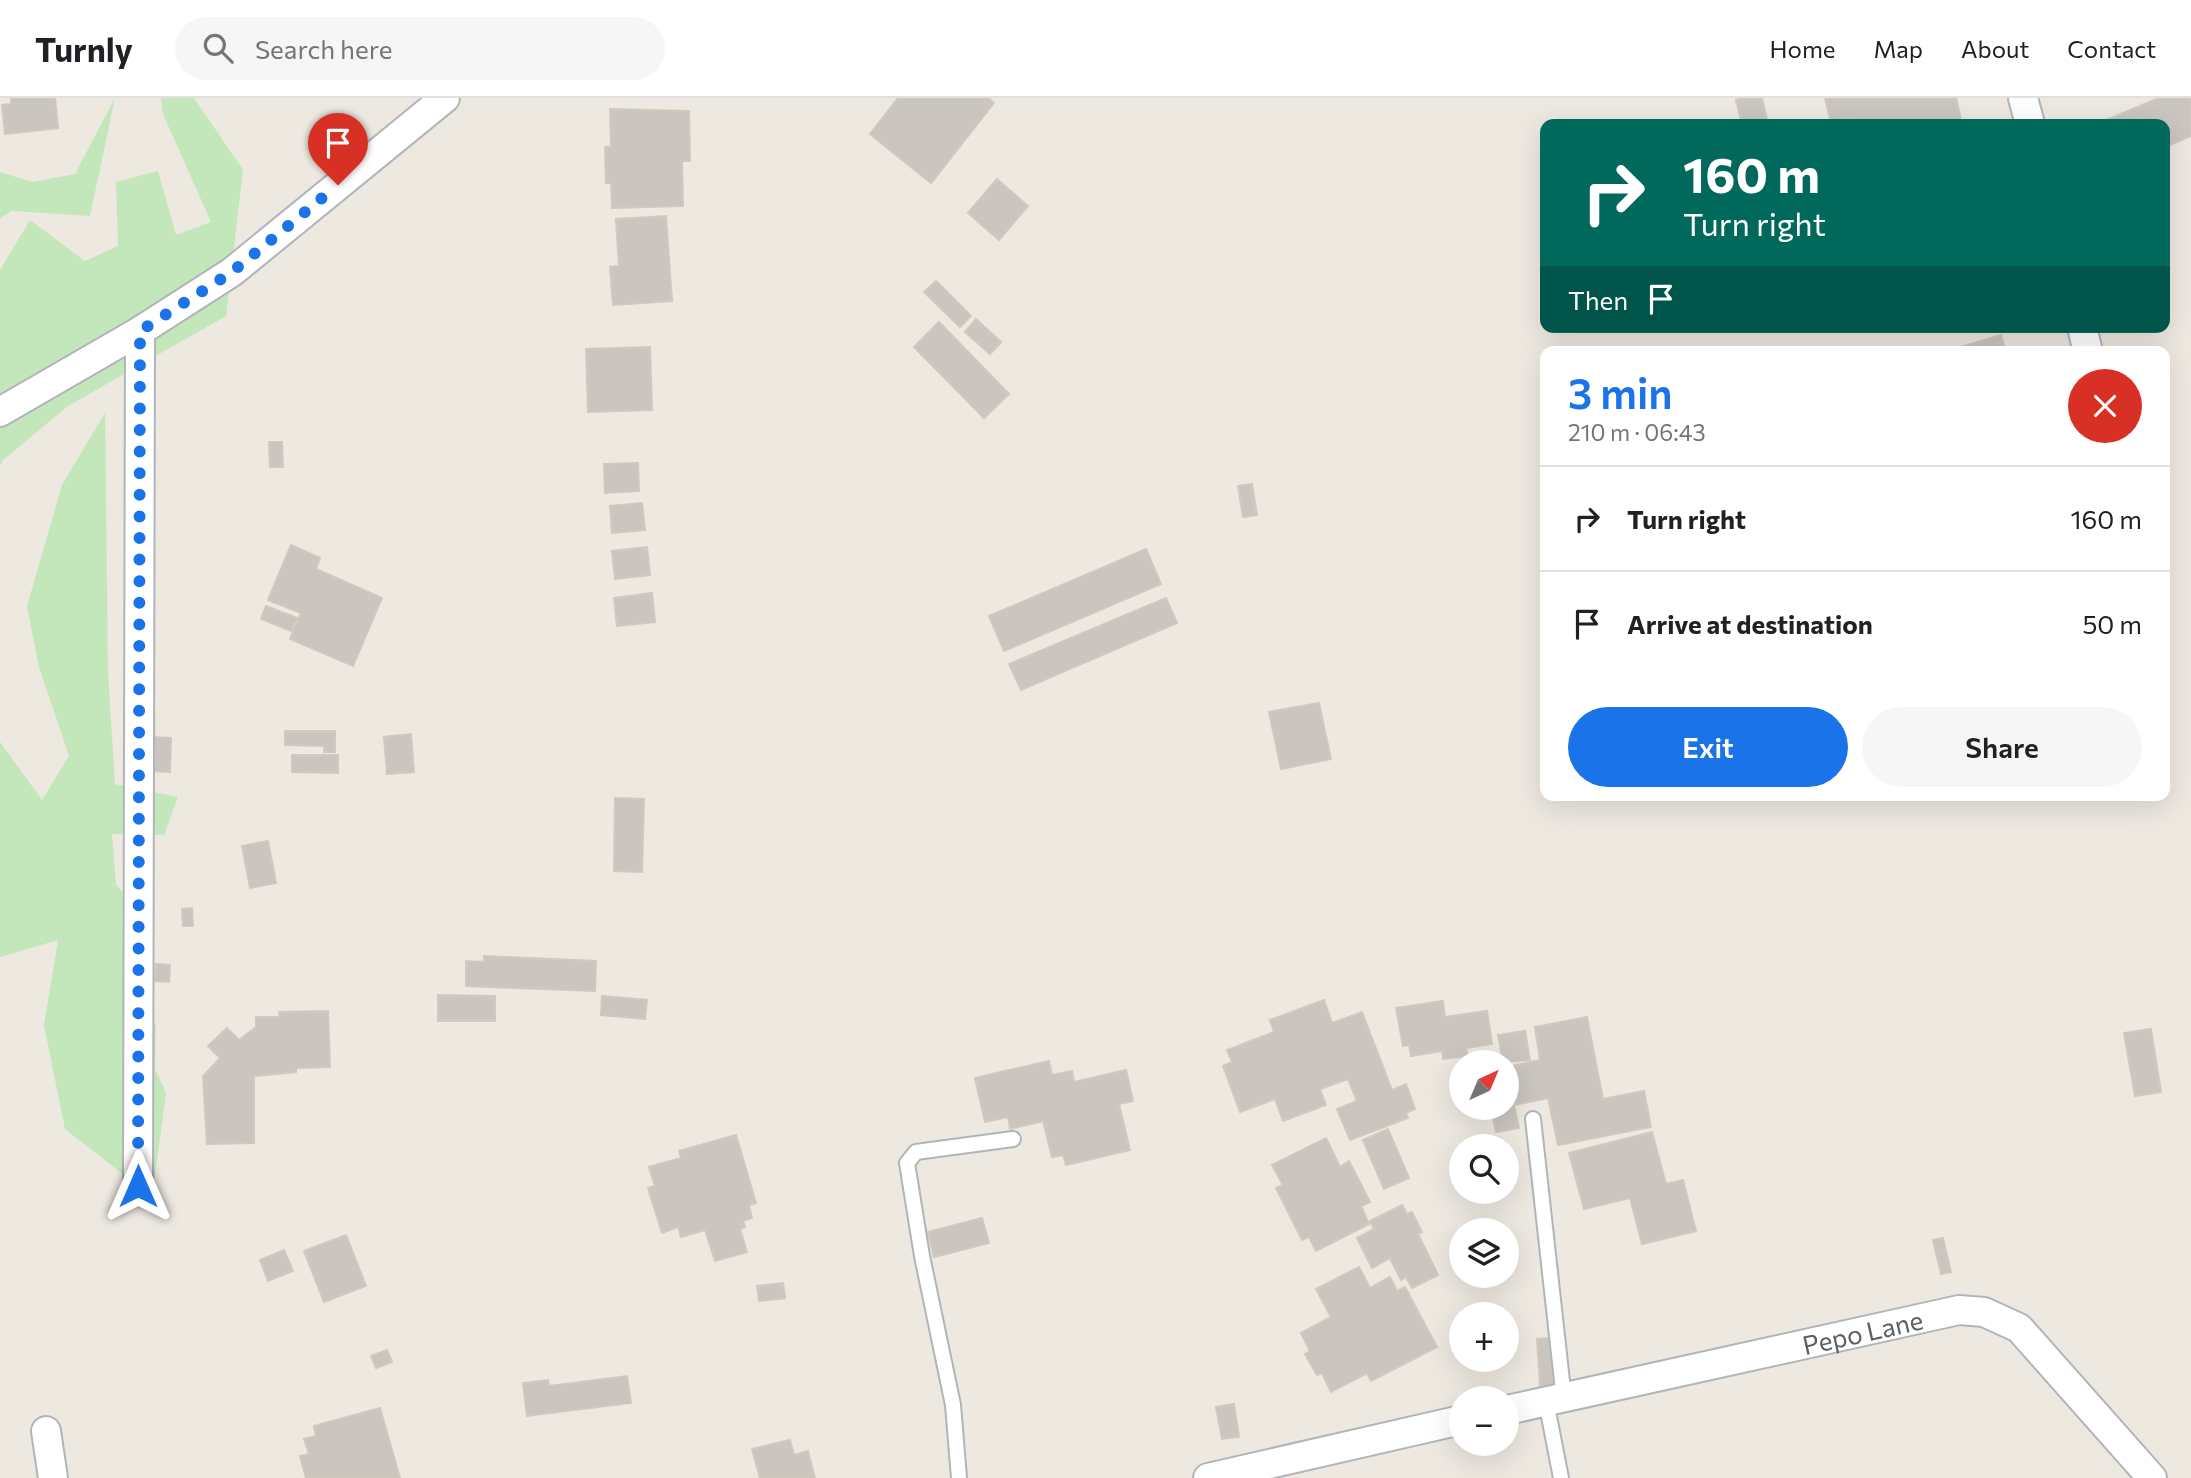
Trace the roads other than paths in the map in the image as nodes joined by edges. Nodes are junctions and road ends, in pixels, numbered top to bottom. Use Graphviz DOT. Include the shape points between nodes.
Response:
graph roads {
  1 [pos="444,98"];
  2 [pos="2023,98"];
  3 [pos="2029,119"];
  4 [pos="140,331"];
  5 [pos="0,412"];
  6 [pos="1532,1119"];
  7 [pos="1013,1139"];
  8 [pos="138,1186"];
  9 [pos="1555,1400"];
  10 [pos="1519,1408"];
  11 [pos="1449,1423"];
  12 [pos="46,1431"];
  13 [pos="53,1478"];
  14 [pos="959,1478"];
  15 [pos="1208,1478"];
  16 [pos="1560,1478"];
  17 [pos="2152,1478"];
  1 -- 4 [label="street" via="232,272"];
  2 -- 3 [label="street"];
  4 -- 5 [label="street"];
  4 -- 8 [label="street"];
  6 -- 9 [label="lane"];
  7 -- 14 [label="lane" via="916,1152 907,1163 953,1405"];
  9 -- 10 [label="street, Pepo Lane"];
  9 -- 16 [label="lane"];
  9 -- 17 [label="street, Pepo Lane" via="1959,1310 1984,1312 2019,1328"];
  11 -- 15 [label="street"];
  12 -- 13 [label="street"];
}
